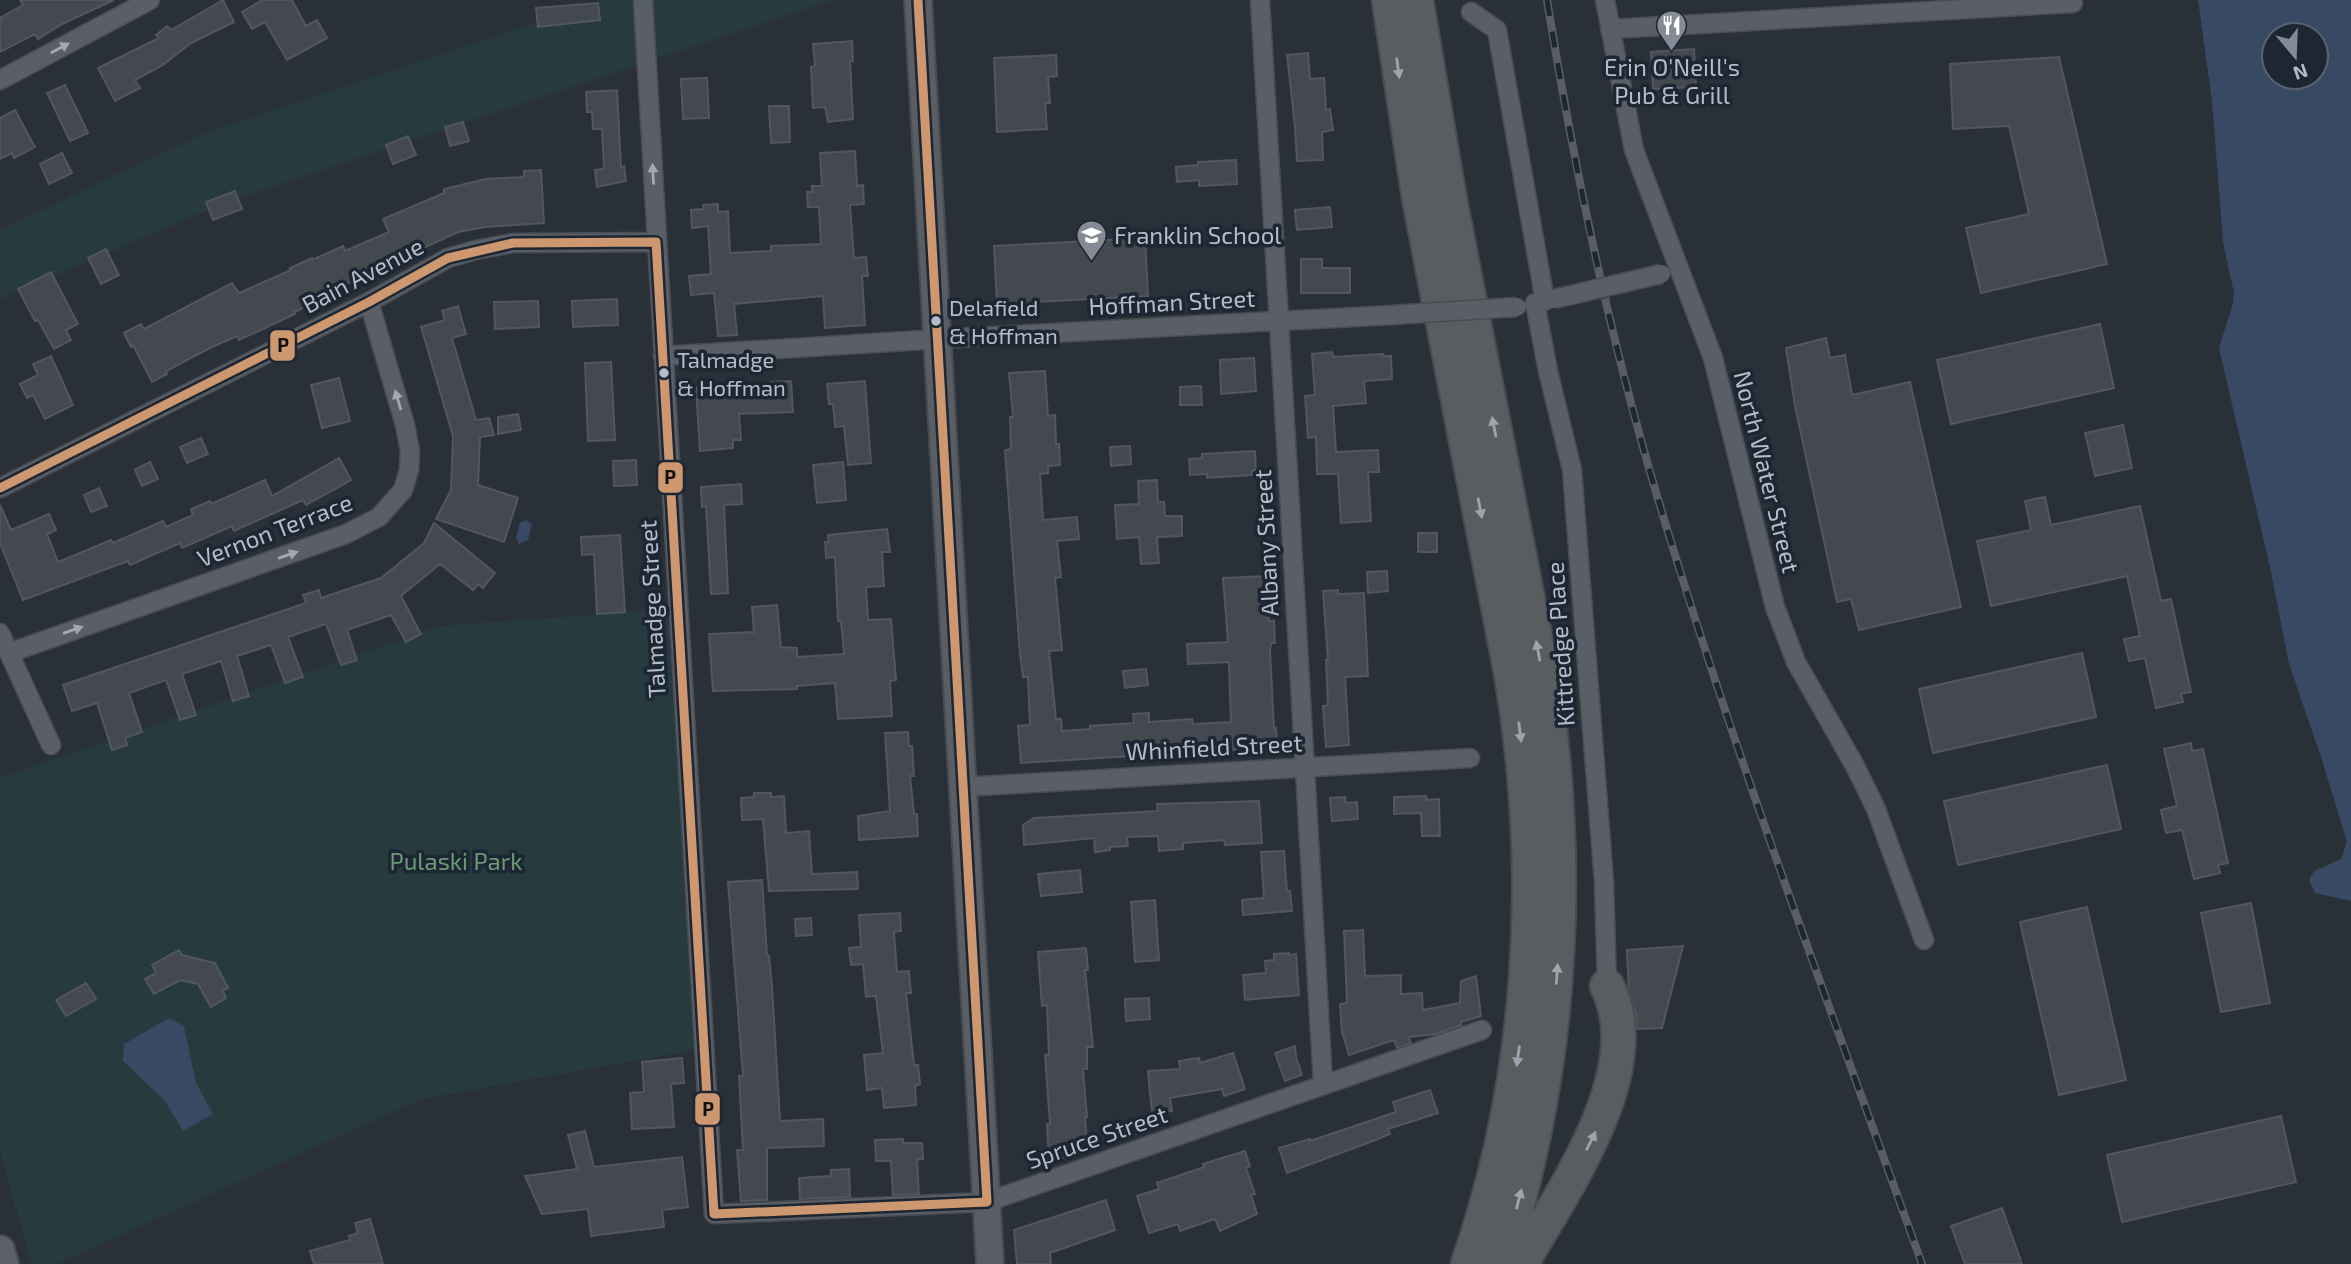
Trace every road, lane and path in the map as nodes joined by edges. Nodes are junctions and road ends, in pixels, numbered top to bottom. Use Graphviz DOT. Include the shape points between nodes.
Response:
graph roads {
  1 [pos="150,0"];
  2 [pos="643,0"];
  3 [pos="918,0"];
  4 [pos="1260,0"];
  5 [pos="1389,0"];
  6 [pos="1416,0"];
  7 [pos="1605,0"];
  8 [pos="2073,3"];
  9 [pos="1471,12"];
  10 [pos="1610,29"];
  11 [pos="0,80"];
  12 [pos="656,242"];
  13 [pos="1679,270"];
  14 [pos="369,302"];
  15 [pos="1538,303"];
  16 [pos="1281,322"];
  17 [pos="939,338"];
  18 [pos="663,356"];
  19 [pos="0,488"];
  20 [pos="0,633"];
  21 [pos="9,653"];
  22 [pos="51,745"];
  23 [pos="1470,758"];
  24 [pos="1303,767"];
  25 [pos="962,787"];
  26 [pos="1924,940"];
  27 [pos="1607,986"];
  28 [pos="1482,1030"];
  29 [pos="1323,1084"];
  30 [pos="987,1202"];
  31 [pos="714,1214"];
  32 [pos="0,1250"];
  33 [pos="4,1264"];
  34 [pos="990,1264"];
  35 [pos="1468,1264"];
  36 [pos="1500,1264"];
  37 [pos="1521,1264"];
  11 -- 1 [label="street, one-way"];
  12 -- 2 [label="street, Talmadge Street, one-way"];
  3 -- 17 [label="street"];
  4 -- 16 [label="street, Albany Street"];
  5 -- 35 [label="highway, one-way" via="1419,198 1512,678 1527,803 1530,918 1521,1032 1501,1147"];
  36 -- 6 [label="highway, one-way" via="1533,1141 1551,1037 1559,932 1559,817 1543,677 1445,177"];
  7 -- 10 [label="street, North Water Street"];
  8 -- 10 [label="street"];
  9 -- 15 [label="street, Kittredge Place" via="1497,30"];
  10 -- 13 [label="street, North Water Street" via="1634,150"];
  12 -- 14 [label="street, Bain Avenue" via="513,243 476,250 448,258"];
  12 -- 18 [label="street, Talmadge Street"];
  13 -- 15 [label="street, Hoffman Street, bridge"];
  13 -- 26 [label="street, North Water Street" via="1713,358 1766,579 1784,633 1865,786"];
  14 -- 19 [label="street, Bain Avenue"];
  21 -- 14 [label="street, Vernon Terrace, one-way" via="346,534 379,517 403,490 410,451"];
  15 -- 16 [label="street, Hoffman Street, bridge"];
  15 -- 27 [label="street, Kittredge Place" via="1548,371 1572,470 1604,883"];
  16 -- 17 [label="street, Hoffman Street"];
  16 -- 24 [label="street, Albany Street"];
  17 -- 18 [label="street, Hoffman Street"];
  17 -- 25 [label="street"];
  18 -- 31 [label="street, Talmadge Street"];
  20 -- 21 [label="street"];
  21 -- 22 [label="street"];
  23 -- 24 [label="street, Whinfield Street"];
  24 -- 25 [label="street, Whinfield Street"];
  24 -- 29 [label="street, Albany Street"];
  25 -- 30 [label="street"];
  37 -- 27 [label="highway, one-way" via="1593,1136 1609,1095 1618,1013"];
  28 -- 29 [label="street, Spruce Street"];
  29 -- 30 [label="street, Spruce Street"];
  30 -- 31 [label="street, Spruce Street"];
  30 -- 34 [label="street"];
  32 -- 33 [label="main road"];
}
